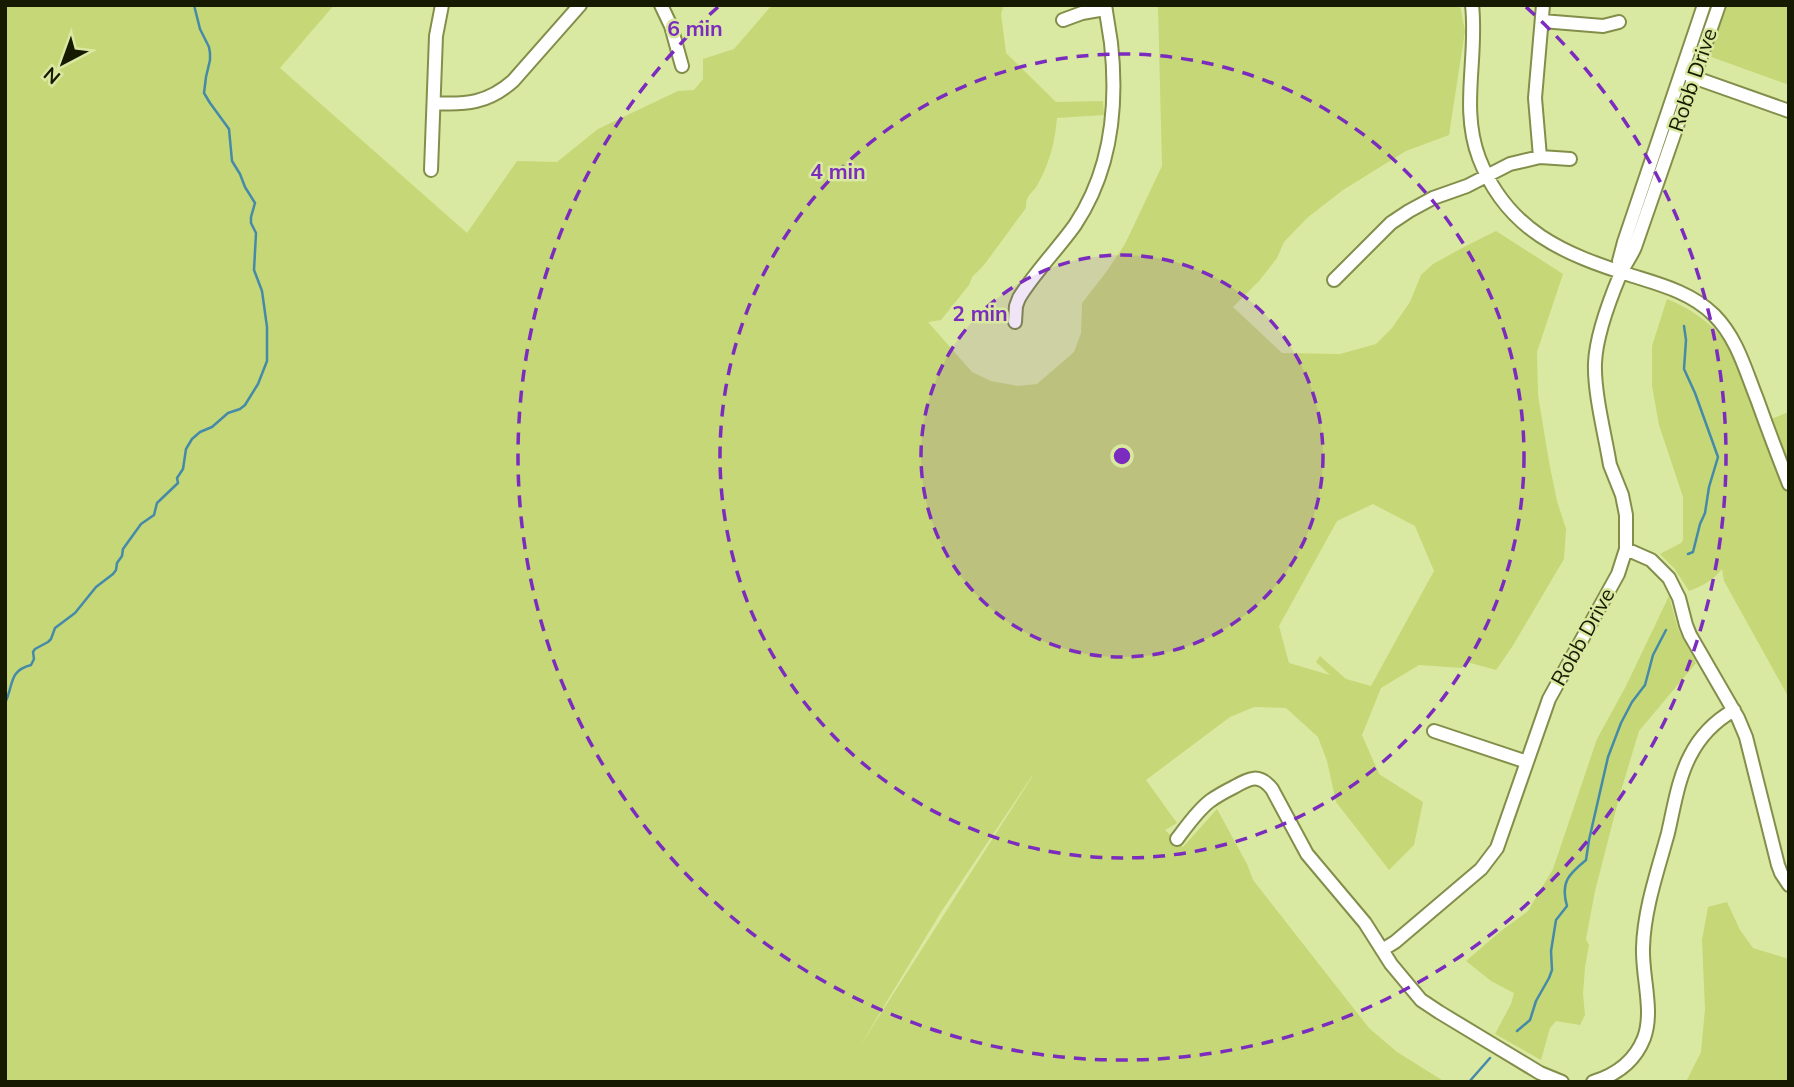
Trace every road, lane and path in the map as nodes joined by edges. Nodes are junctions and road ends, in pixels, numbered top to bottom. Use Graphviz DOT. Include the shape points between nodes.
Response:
graph roads {
  1 [pos="442,5"];
  2 [pos="580,5"];
  3 [pos="661,5"];
  4 [pos="1472,5"];
  5 [pos="1543,5"];
  6 [pos="1704,5"];
  7 [pos="1719,5"];
  8 [pos="1105,7"];
  9 [pos="1063,20"];
  10 [pos="1542,20"];
  11 [pos="1619,22"];
  12 [pos="682,66"];
  13 [pos="1681,73"];
  14 [pos="1695,78"];
  15 [pos="434,103"];
  16 [pos="1789,111"];
  17 [pos="1540,158"];
  18 [pos="1570,159"];
  19 [pos="431,170"];
  20 [pos="1487,177"];
  21 [pos="1621,272"];
  22 [pos="1334,280"];
  23 [pos="1015,322"];
  24 [pos="1789,484"];
  25 [pos="1626,548"];
  26 [pos="1734,710"];
  27 [pos="1434,731"];
  28 [pos="1527,762"];
  29 [pos="1177,839"];
  30 [pos="1789,885"];
  31 [pos="1382,950"];
  32 [pos="1562,1082"];
  33 [pos="1593,1082"];
  1 -- 15 [label="street"];
  2 -- 15 [label="street" via="504,89 465,104"];
  3 -- 12 [label="street"];
  4 -- 20 [label="street" via="1470,120"];
  5 -- 10 [label="street"];
  6 -- 13 [label="street, Robb Drive"];
  7 -- 14 [label="street, Robb Drive"];
  8 -- 9 [label="street"];
  8 -- 23 [label="street" via="1113,95 1107,153 1079,217 1019,298"];
  10 -- 11 [label="street" via="1604,26"];
  10 -- 17 [label="street" via="1535,98"];
  13 -- 14 [label="street"];
  13 -- 21 [label="street, Robb Drive" via="1624,242"];
  14 -- 16 [label="street"];
  14 -- 21 [label="street, Robb Drive" via="1635,247"];
  15 -- 19 [label="street"];
  17 -- 18 [label="street"];
  17 -- 20 [label="street" via="1510,164"];
  20 -- 21 [label="street" via="1512,212 1542,239"];
  20 -- 22 [label="street" via="1443,193 1399,217"];
  21 -- 24 [label="street" via="1690,297 1727,330"];
  21 -- 25 [label="street, Robb Drive" via="1595,363 1610,465 1625,505"];
  25 -- 26 [label="street" via="1651,560 1669,578 1690,635"];
  25 -- 28 [label="street, Robb Drive" via="1613,585 1549,699"];
  26 -- 30 [label="street" via="1746,737 1778,865"];
  26 -- 33 [label="street" via="1699,741 1682,778 1644,934 1649,1013 1643,1039 1628,1063"];
  27 -- 28 [label="street"];
  28 -- 31 [label="street, Robb Drive" via="1501,840 1488,862"];
  29 -- 31 [label="street" via="1210,801 1250,778 1260,779 1272,789 1307,854 1366,923"];
  31 -- 32 [label="street" via="1429,1006"];
}
